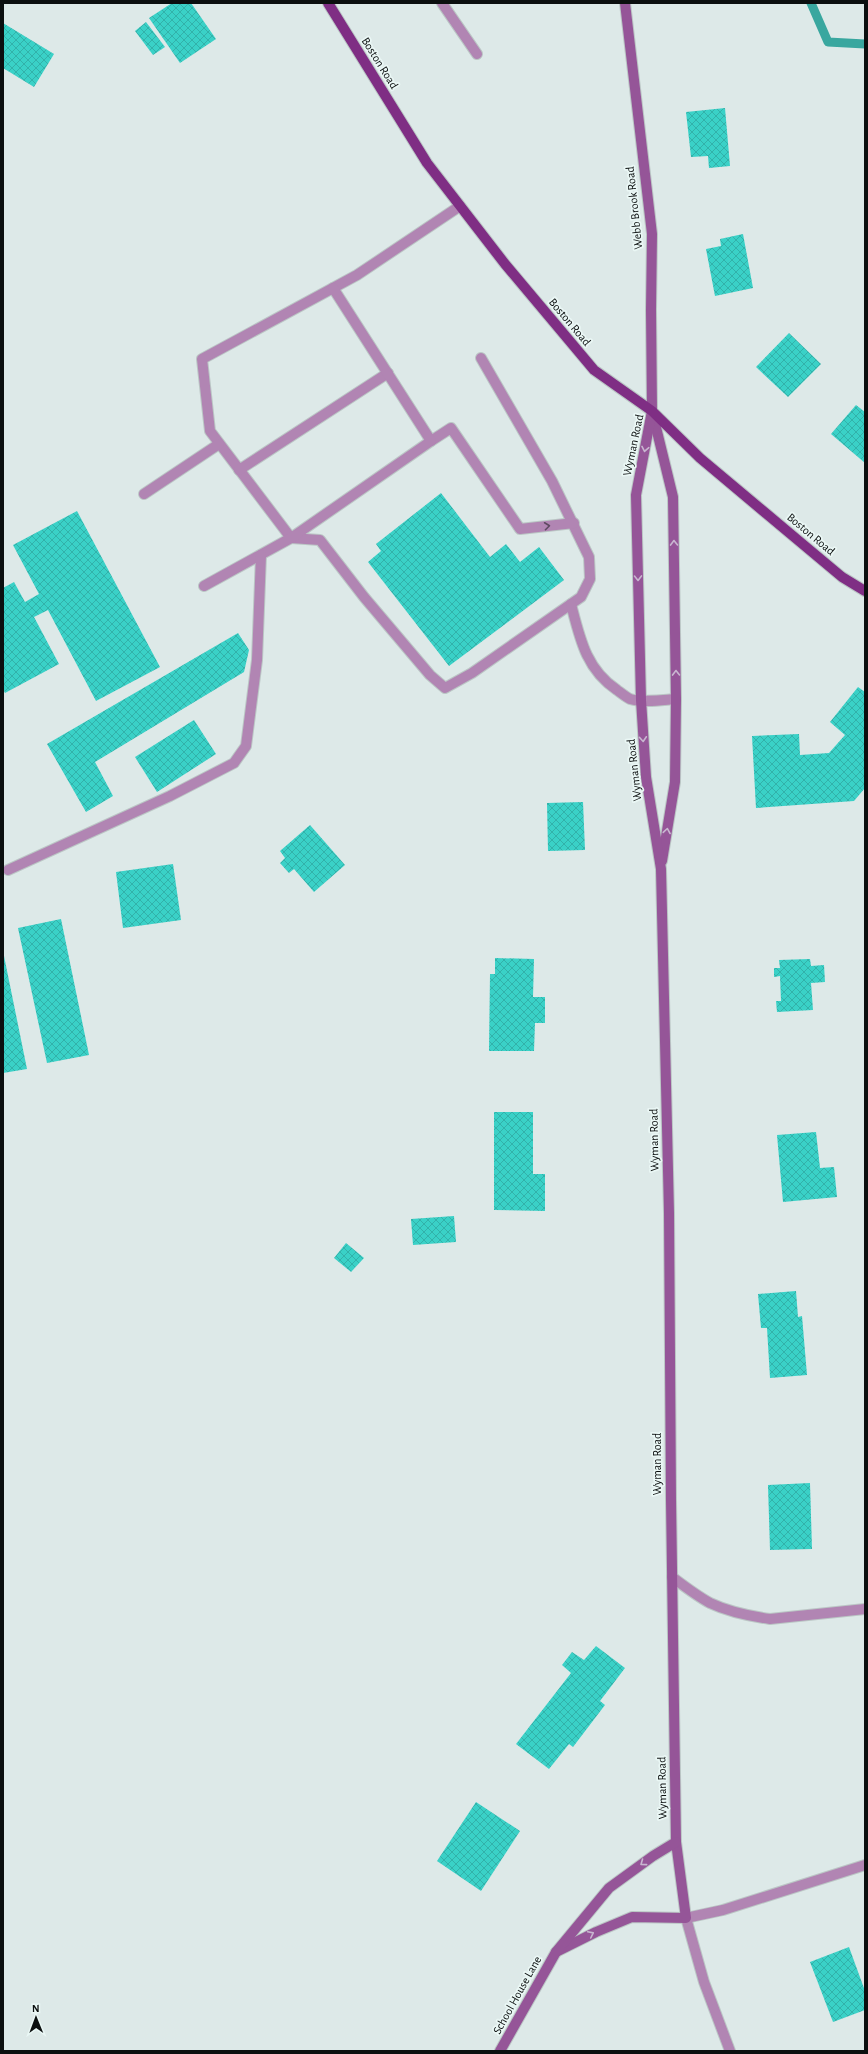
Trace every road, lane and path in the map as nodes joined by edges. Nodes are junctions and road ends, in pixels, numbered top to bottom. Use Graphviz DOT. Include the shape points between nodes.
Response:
graph roads {
  1 [pos="328,3"];
  2 [pos="442,3"];
  3 [pos="625,3"];
  4 [pos="477,54"];
  5 [pos="460,206"];
  6 [pos="333,288"];
  7 [pos="481,358"];
  8 [pos="388,373"];
  9 [pos="652,411"];
  10 [pos="432,441"];
  11 [pos="219,444"];
  12 [pos="239,470"];
  13 [pos="144,494"];
  14 [pos="574,523"];
  15 [pos="292,538"];
  16 [pos="261,555"];
  17 [pos="204,586"];
  18 [pos="865,591"];
  19 [pos="571,604"];
  20 [pos="676,699"];
  21 [pos="641,700"];
  22 [pos="661,869"];
  23 [pos="8,870"];
  24 [pos="672,1577"];
  25 [pos="865,1609"];
  26 [pos="676,1842"];
  27 [pos="865,1865"];
  28 [pos="686,1918"];
  29 [pos="556,1952"];
  30 [pos="500,2051"];
  31 [pos="730,2051"];
  1 -- 5 [label="main road, Boston Road" via="427,163"];
  2 -- 4 [label="street"];
  3 -- 9 [label="street, Webb Brook Road" via="652,234"];
  5 -- 6 [label="street" via="357,275"];
  5 -- 9 [label="main road, Boston Road" via="594,370"];
  6 -- 8 [label="street"];
  6 -- 11 [label="street" via="202,359 210,431"];
  7 -- 14 [label="street"];
  8 -- 10 [label="street"];
  8 -- 12 [label="street"];
  9 -- 18 [label="main road, Boston Road" via="700,458 842,577"];
  20 -- 9 [label="street, Wyman Road, one-way" via="673,497"];
  9 -- 21 [label="street, Wyman Road, one-way" via="636,495"];
  10 -- 14 [label="street, one-way" via="451,428 520,529"];
  10 -- 15 [label="street"];
  11 -- 12 [label="street"];
  11 -- 13 [label="street"];
  12 -- 15 [label="street"];
  14 -- 19 [label="street" via="589,557 590,579 581,597"];
  15 -- 16 [label="street"];
  15 -- 19 [label="street" via="320,540 364,597 425,669 445,688 472,673"];
  16 -- 17 [label="street"];
  16 -- 23 [label="street" via="257,660 246,746 234,763 170,796"];
  19 -- 21 [label="street" via="580,639 593,668 617,690 630,698"];
  20 -- 21 [label="street"];
  22 -- 20 [label="street, Wyman Road, one-way" via="675,782"];
  21 -- 22 [label="street, Wyman Road, one-way" via="646,777"];
  22 -- 24 [label="street, Wyman Road" via="669,1213"];
  24 -- 25 [label="street" via="709,1603 731,1612 754,1617 770,1619"];
  24 -- 26 [label="street, Wyman Road"];
  26 -- 28 [label="street, Wyman Road"];
  26 -- 29 [label="street, School House Lane, one-way" via="609,1888"];
  27 -- 28 [label="street" via="722,1910"];
  29 -- 28 [label="street, School House Lane, one-way" via="632,1917"];
  28 -- 31 [label="street, Wyman Road" via="704,1982"];
  29 -- 30 [label="street, School House Lane"];
}
